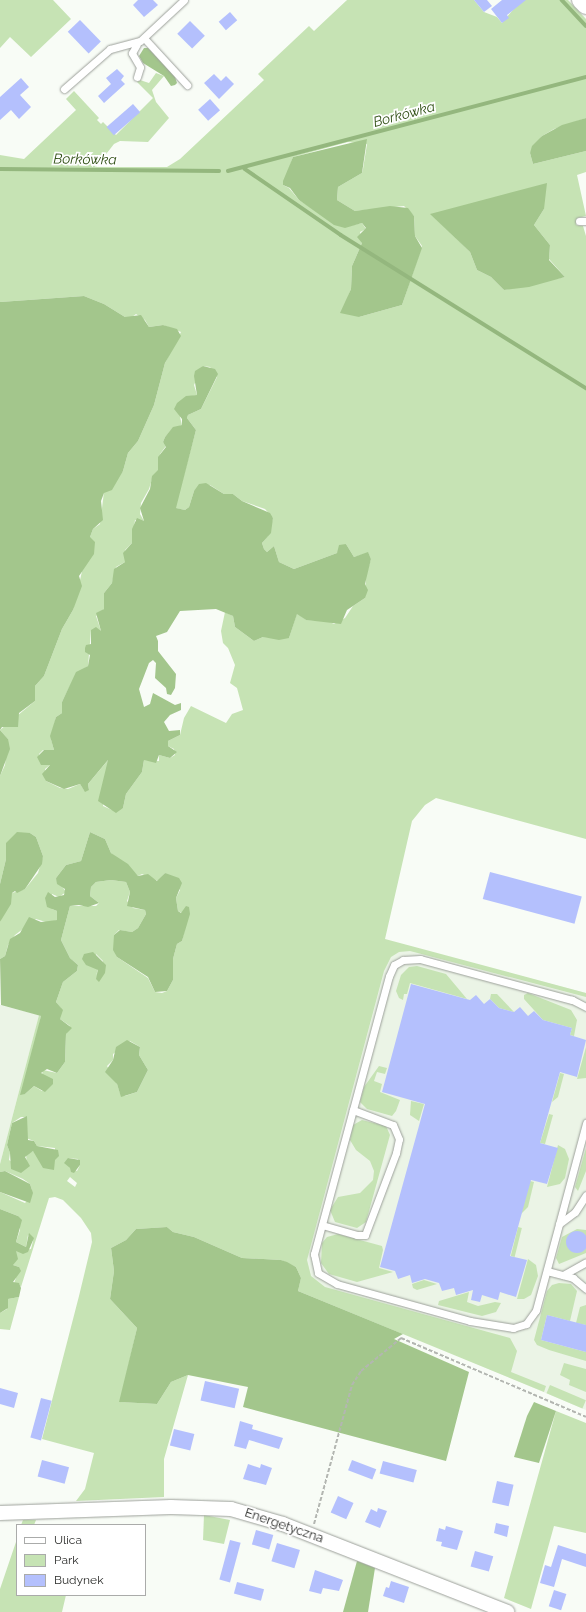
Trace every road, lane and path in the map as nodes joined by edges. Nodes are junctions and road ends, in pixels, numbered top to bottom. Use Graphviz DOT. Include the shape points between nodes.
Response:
graph roads {
  1 [pos="184,0"];
  2 [pos="581,0"];
  3 [pos="586,5"];
  4 [pos="144,38"];
  5 [pos="137,44"];
  6 [pos="136,77"];
  7 [pos="187,85"];
  8 [pos="64,89"];
  9 [pos="586,1007"];
  10 [pos="353,1110"];
  11 [pos="586,1123"];
  12 [pos="586,1195"];
  13 [pos="559,1224"];
  14 [pos="322,1225"];
  15 [pos="586,1262"];
  16 [pos="547,1270"];
  17 [pos="563,1275"];
  18 [pos="574,1278"];
  19 [pos="586,1281"];
  20 [pos="586,1289"];
  21 [pos="586,1417"];
  22 [pos="0,1513"];
  23 [pos="312,1535"];
  24 [pos="507,1612"];
  1 -- 4 [label="lane"];
  2 -- 3 [label="street"];
  4 -- 5 [label="lane"];
  4 -- 7 [label="lane"];
  5 -- 6 [label="lane" via="132,53 140,67"];
  5 -- 8 [label="lane" via="110,49"];
  9 -- 10 [label="lane" via="572,1000 435,963 404,960 394,965 389,976"];
  10 -- 14 [label="lane"];
  10 -- 14 [label="lane" via="393,1125 399,1139 396,1153 365,1234 357,1235"];
  11 -- 13 [label="lane"];
  12 -- 13 [label="lane" via="575,1212"];
  13 -- 16 [label="lane"];
  14 -- 16 [label="lane" via="314,1254 318,1273 325,1279 470,1321 512,1328 526,1324 536,1310"];
  15 -- 17 [label="lane"];
  16 -- 17 [label="lane"];
  17 -- 18 [label="lane"];
  18 -- 19 [label="lane"];
  18 -- 20 [label="lane"];
  21 -- 23 [label="path" via="401,1338 361,1371 352,1385"];
  22 -- 23 [label="street, Energetyczna" via="216,1508 253,1514"];
  23 -- 24 [label="street, Energetyczna"];
}
